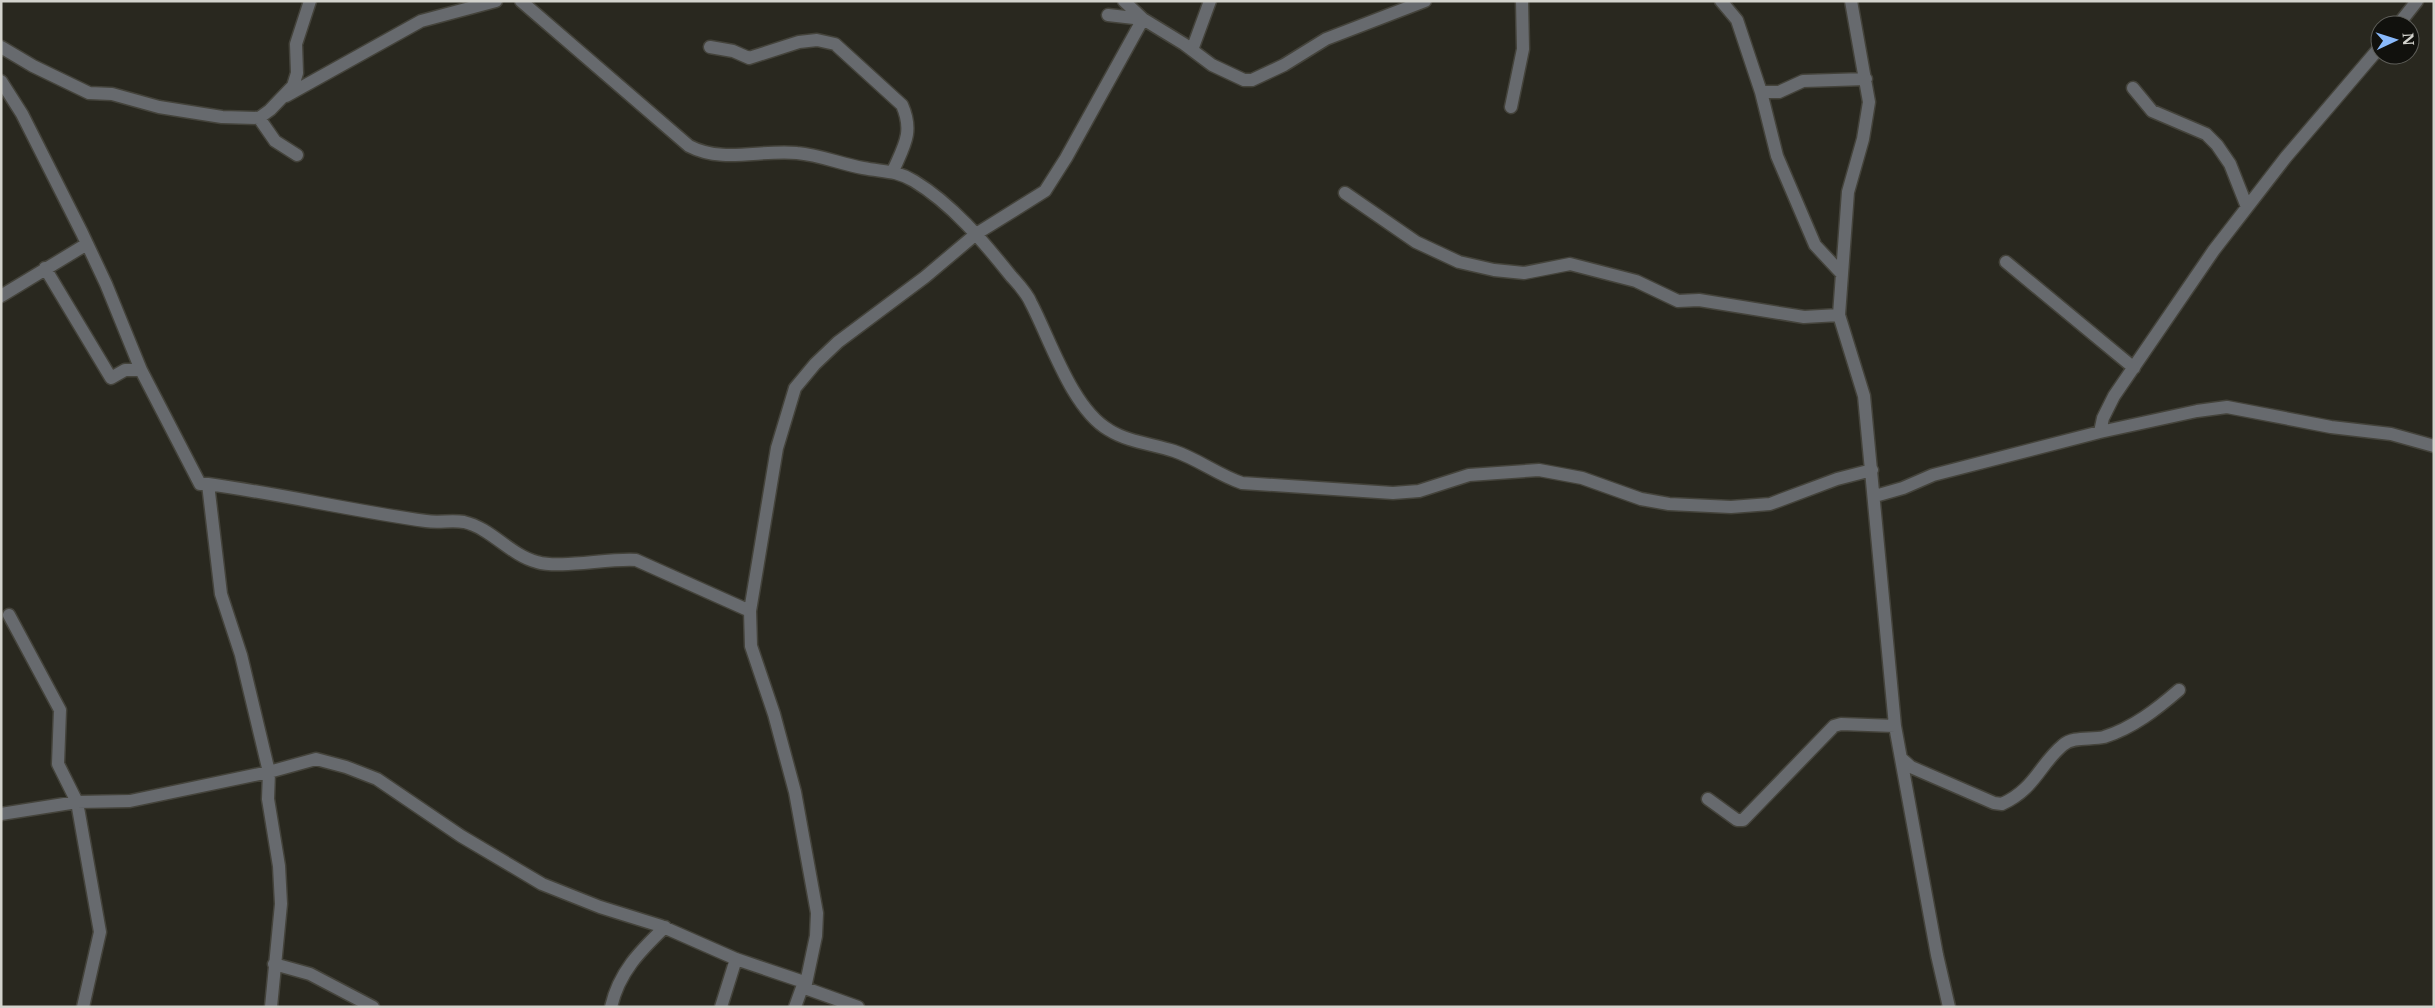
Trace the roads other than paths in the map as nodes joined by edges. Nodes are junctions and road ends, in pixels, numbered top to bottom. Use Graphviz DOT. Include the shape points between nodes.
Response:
graph roads {
  1 [pos="310,1"];
  2 [pos="496,1"];
  3 [pos="522,1"];
  4 [pos="1124,1"];
  5 [pos="1210,1"];
  6 [pos="1425,1"];
  7 [pos="1522,1"];
  8 [pos="1721,1"];
  9 [pos="1851,1"];
  10 [pos="2417,1"];
  11 [pos="1108,15"];
  12 [pos="2406,15"];
  13 [pos="1143,19"];
  14 [pos="1,47"];
  15 [pos="710,47"];
  16 [pos="1192,50"];
  17 [pos="2370,59"];
  18 [pos="1866,80"];
  19 [pos="1,81"];
  20 [pos="2133,88"];
  21 [pos="1761,92"];
  22 [pos="276,102"];
  23 [pos="1511,107"];
  24 [pos="259,118"];
  25 [pos="297,155"];
  26 [pos="893,171"];
  27 [pos="1345,193"];
  28 [pos="2247,207"];
  29 [pos="976,234"];
  30 [pos="87,244"];
  31 [pos="2006,262"];
  32 [pos="45,268"];
  33 [pos="1842,274"];
  34 [pos="1,296"];
  35 [pos="1839,315"];
  36 [pos="2134,368"];
  37 [pos="141,370"];
  38 [pos="2100,432"];
  39 [pos="2434,446"];
  40 [pos="1872,470"];
  41 [pos="208,484"];
  42 [pos="1875,496"];
  43 [pos="750,611"];
  44 [pos="9,615"];
  45 [pos="2179,690"];
  46 [pos="1896,726"];
  47 [pos="1902,759"];
  48 [pos="269,772"];
  49 [pos="1708,799"];
  50 [pos="77,802"];
  51 [pos="1,814"];
  52 [pos="665,927"];
  53 [pos="736,959"];
  54 [pos="274,964"];
  55 [pos="805,985"];
  56 [pos="83,1007"];
  57 [pos="271,1007"];
  58 [pos="373,1007"];
  59 [pos="612,1007"];
  60 [pos="721,1007"];
  61 [pos="795,1007"];
  62 [pos="858,1007"];
  63 [pos="1949,1007"];
  1 -- 22 [label="street" via="296,44 297,73 292,86"];
  2 -- 22 [label="street" via="421,21"];
  3 -- 26 [label="street" via="689,146 703,153 746,156 797,153 865,169"];
  4 -- 13 [label="street"];
  5 -- 16 [label="street"];
  6 -- 16 [label="street" via="1326,39 1252,80 1226,73"];
  7 -- 23 [label="street" via="1523,49"];
  8 -- 21 [label="street" via="1737,20"];
  9 -- 18 [label="street"];
  10 -- 12 [label="street"];
  11 -- 13 [label="street"];
  13 -- 16 [label="street"];
  13 -- 29 [label="street" via="1045,191"];
  14 -- 24 [label="street" via="89,93 112,94 159,107 222,117"];
  15 -- 26 [label="street" via="749,58 799,42 817,40 836,44 902,105 907,117 907,139"];
  17 -- 28 [label="street"];
  18 -- 21 [label="street" via="1803,81 1779,92"];
  18 -- 33 [label="street" via="1868,102 1863,139 1848,192"];
  19 -- 30 [label="street" via="22,114"];
  20 -- 28 [label="street" via="2152,111 2206,134 2217,145 2230,164"];
  21 -- 33 [label="street" via="1778,156 1815,245"];
  22 -- 24 [label="street"];
  24 -- 25 [label="street" via="275,141"];
  26 -- 29 [label="street" via="939,197"];
  27 -- 35 [label="street" via="1416,242 1459,262 1524,273 1570,264 1636,281 1678,301 1699,300 1804,317"];
  28 -- 36 [label="street"];
  29 -- 40 [label="street" via="1030,300 1056,360 1092,415 1109,430 1176,451 1242,483 1393,493 1419,491 1469,475 1539,470 1582,478 1642,499 1731,508 1770,504 1837,479"];
  29 -- 43 [label="street" via="838,342 795,388 777,448"];
  30 -- 32 [label="street"];
  30 -- 37 [label="street"];
  31 -- 36 [label="street"];
  32 -- 34 [label="street"];
  32 -- 37 [label="street" via="111,378 125,370"];
  33 -- 35 [label="street"];
  35 -- 40 [label="street" via="1864,396"];
  36 -- 38 [label="street" via="2114,396"];
  37 -- 41 [label="street" via="200,484"];
  38 -- 39 [label="street" via="2227,407 2331,427 2391,434"];
  38 -- 42 [label="street" via="1933,475"];
  40 -- 42 [label="street"];
  41 -- 43 [label="street" via="264,491 428,522 463,522 477,526 517,554 537,562 636,560"];
  41 -- 48 [label="street" via="221,594 241,655"];
  42 -- 46 [label="street"];
  43 -- 55 [label="street" via="751,646 795,792 816,913 816,936"];
  44 -- 50 [label="street" via="60,710 58,764"];
  45 -- 47 [label="street" via="2152,714 2114,733 2063,745 2032,784 2002,804 1911,767"];
  46 -- 47 [label="street"];
  46 -- 49 [label="street" via="1834,726 1743,820 1737,820"];
  47 -- 63 [label="street"];
  48 -- 50 [label="street" via="130,801"];
  48 -- 52 [label="street" via="316,759 377,779 461,836 542,884 600,907"];
  48 -- 54 [label="street" via="268,799 279,866 281,904 279,946"];
  50 -- 51 [label="street"];
  50 -- 56 [label="street" via="100,932"];
  52 -- 53 [label="street"];
  52 -- 59 [label="street" via="630,963 621,977"];
  53 -- 55 [label="street"];
  53 -- 60 [label="street"];
  54 -- 57 [label="street"];
  54 -- 58 [label="street" via="310,974"];
  55 -- 61 [label="street"];
  55 -- 62 [label="street"];
}
